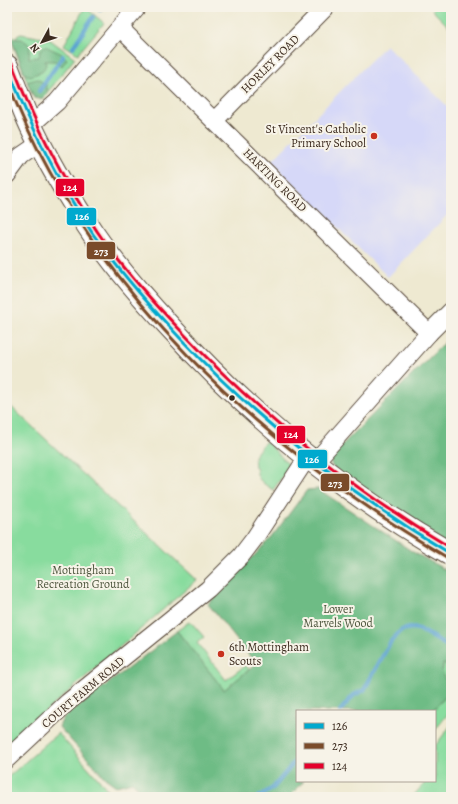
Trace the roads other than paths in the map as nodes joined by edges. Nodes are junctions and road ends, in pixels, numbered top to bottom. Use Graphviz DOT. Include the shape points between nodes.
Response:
graph roads {
  1 [pos="137,7"];
  2 [pos="326,7"];
  3 [pos="120,28"];
  4 [pos="7,66"];
  5 [pos="214,121"];
  6 [pos="35,134"];
  7 [pos="7,175"];
  8 [pos="451,311"];
  9 [pos="429,333"];
  10 [pos="311,459"];
  11 [pos="451,554"];
  12 [pos="7,759"];
  1 -- 3 [label="street"];
  2 -- 5 [label="street, HORLEY ROAD"];
  3 -- 5 [label="street, HARTING ROAD"];
  3 -- 6 [label="street" via="57,102"];
  4 -- 6 [label="street"];
  5 -- 9 [label="street, HARTING ROAD"];
  6 -- 7 [label="street"];
  6 -- 10 [label="street" via="84,220 153,309 228,388"];
  8 -- 9 [label="street, COURT FARM ROAD"];
  9 -- 10 [label="street, COURT FARM ROAD" via="322,454"];
  10 -- 11 [label="street" via="376,509"];
  10 -- 12 [label="street, COURT FARM ROAD" via="303,464 254,539 230,567 168,622 68,702"];
}
